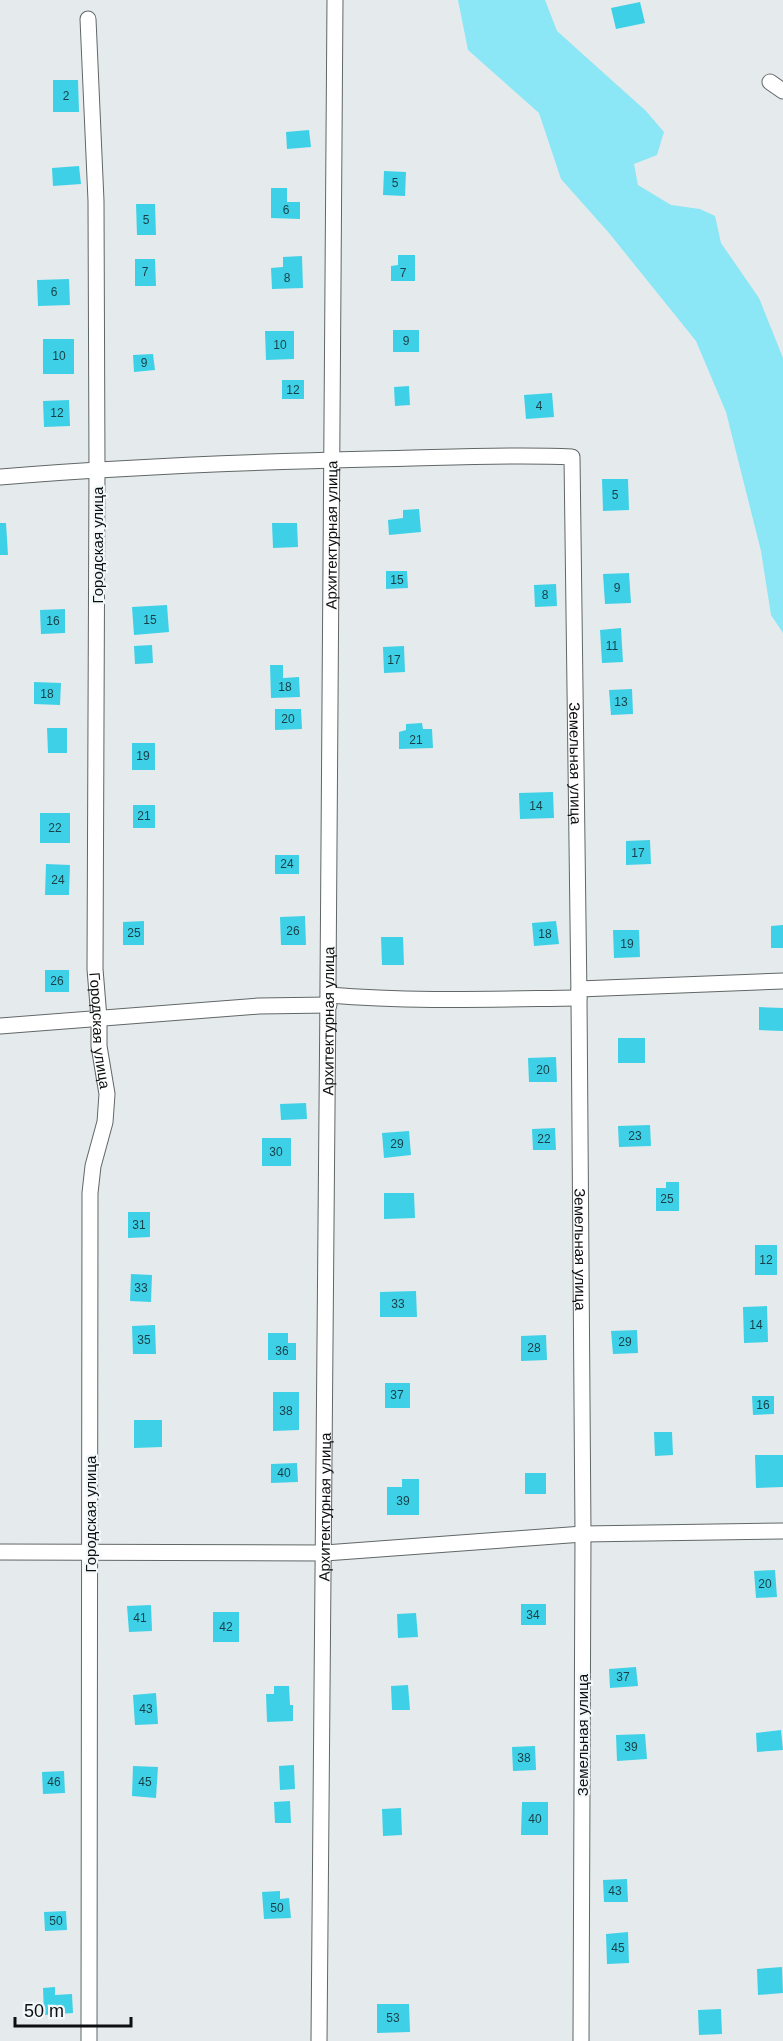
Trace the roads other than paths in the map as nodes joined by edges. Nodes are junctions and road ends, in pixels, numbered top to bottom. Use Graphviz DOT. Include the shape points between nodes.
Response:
graph roads {
  1 [pos="336,0"];
  2 [pos="88,19"];
  3 [pos="770,82"];
  4 [pos="783,91"];
  5 [pos="331,460"];
  6 [pos="97,469"];
  7 [pos="0,477"];
  8 [pos="783,981"];
  9 [pos="579,994"];
  10 [pos="329,1000"];
  11 [pos="99,1018"];
  12 [pos="0,1026"];
  13 [pos="783,1531"];
  14 [pos="583,1534"];
  15 [pos="0,1552"];
  16 [pos="91,1552"];
  17 [pos="325,1553"];
  18 [pos="89,2041"];
  19 [pos="319,2041"];
  20 [pos="581,2041"];
  1 -- 5 [label="street, Архитектурная улица"];
  2 -- 6 [label="street, Городская улица" via="96,201"];
  3 -- 4 [label="street"];
  5 -- 6 [label="street"];
  5 -- 9 [label="street, Земельная улица" via="572,458"];
  5 -- 10 [label="street, Архитектурная улица"];
  6 -- 7 [label="street"];
  6 -- 11 [label="street, Городская улица" via="95,969"];
  8 -- 9 [label="street"];
  9 -- 10 [label="street"];
  9 -- 14 [label="street, Земельная улица"];
  10 -- 11 [label="street"];
  10 -- 17 [label="street, Архитектурная улица"];
  11 -- 12 [label="street"];
  11 -- 16 [label="street, Городская улица" via="107,1094 90,1193"];
  13 -- 14 [label="street"];
  14 -- 17 [label="street"];
  14 -- 20 [label="street, Земельная улица"];
  15 -- 16 [label="street"];
  16 -- 17 [label="street"];
  16 -- 18 [label="street, Городская улица"];
  17 -- 19 [label="street, Архитектурная улица"];
}
